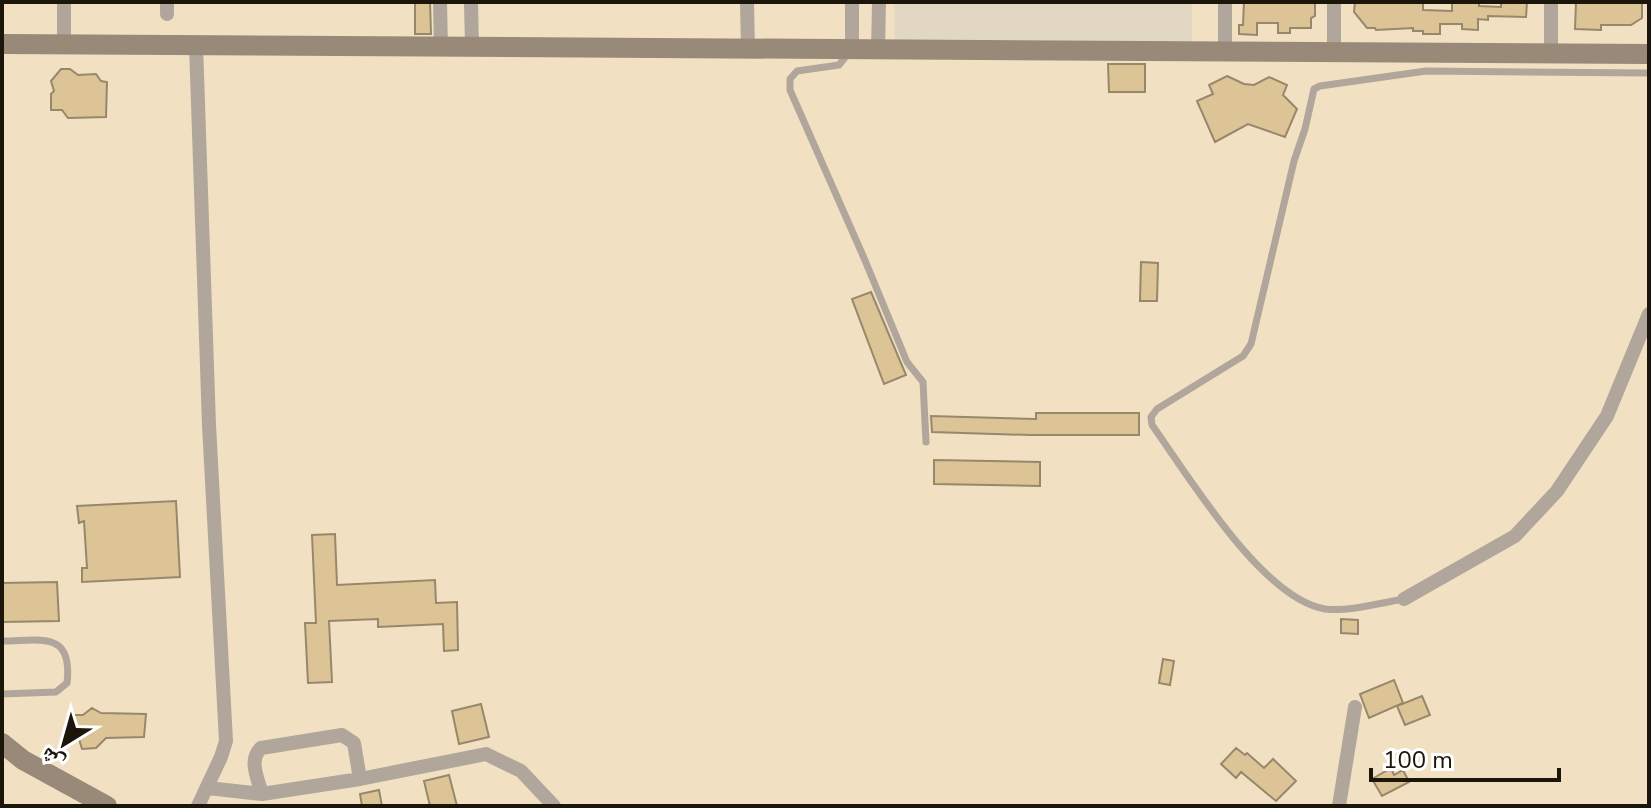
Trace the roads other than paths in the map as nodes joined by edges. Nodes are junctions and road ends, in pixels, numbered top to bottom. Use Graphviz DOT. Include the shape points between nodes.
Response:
graph roads {
  1 [pos="64,2"];
  2 [pos="440,2"];
  3 [pos="471,2"];
  4 [pos="747,2"];
  5 [pos="852,2"];
  6 [pos="879,2"];
  7 [pos="1225,2"];
  8 [pos="1334,2"];
  9 [pos="1551,2"];
  10 [pos="64,43"];
  11 [pos="2,44"];
  12 [pos="196,45"];
  13 [pos="441,47"];
  14 [pos="472,47"];
  15 [pos="748,49"];
  16 [pos="852,49"];
  17 [pos="878,50"];
  18 [pos="1225,51"];
  19 [pos="1334,53"];
  20 [pos="1551,54"];
  21 [pos="1649,54"];
  22 [pos="1649,73"];
  23 [pos="1649,314"];
  24 [pos="926,442"];
  25 [pos="1404,599"];
  26 [pos="2,641"];
  27 [pos="2,694"];
  28 [pos="1355,707"];
  29 [pos="2,743"];
  30 [pos="12,759"];
  31 [pos="360,779"];
  32 [pos="208,788"];
  33 [pos="262,794"];
  34 [pos="107,806"];
  35 [pos="198,806"];
  36 [pos="554,806"];
  37 [pos="1339,806"];
  1 -- 10 [label="street"];
  2 -- 13 [label="street"];
  3 -- 14 [label="street"];
  4 -- 15 [label="street"];
  5 -- 16 [label="street"];
  6 -- 17 [label="street"];
  7 -- 18 [label="street"];
  8 -- 19 [label="street"];
  9 -- 20 [label="street"];
  10 -- 11 [label="street"];
  10 -- 12 [label="street"];
  12 -- 13 [label="street"];
  12 -- 32 [label="street" via="226,741"];
  13 -- 14 [label="street"];
  14 -- 15 [label="street"];
  15 -- 16 [label="street"];
  16 -- 17 [label="street"];
  16 -- 24 [label="lane" via="839,65 797,71 790,90 907,362 923,382"];
  17 -- 18 [label="street"];
  18 -- 19 [label="street"];
  19 -- 20 [label="street"];
  20 -- 21 [label="street"];
  22 -- 25 [label="lane" via="1426,71 1314,89 1251,344 1243,356 1151,417 1234,539 1282,587 1325,609"];
  23 -- 25 [label="street" via="1607,416 1557,491 1515,536"];
  26 -- 27 [label="lane" via="50,641 61,646 68,655 68,673 67,683 56,692"];
  28 -- 37 [label="street"];
  29 -- 30 [label="street"];
  30 -- 34 [label="street"];
  31 -- 33 [label="street"];
  31 -- 33 [label="street" via="354,743 342,735 261,748 253,760"];
  31 -- 36 [label="street" via="486,754 521,771"];
  32 -- 33 [label="street"];
  32 -- 35 [label="street"];
}
